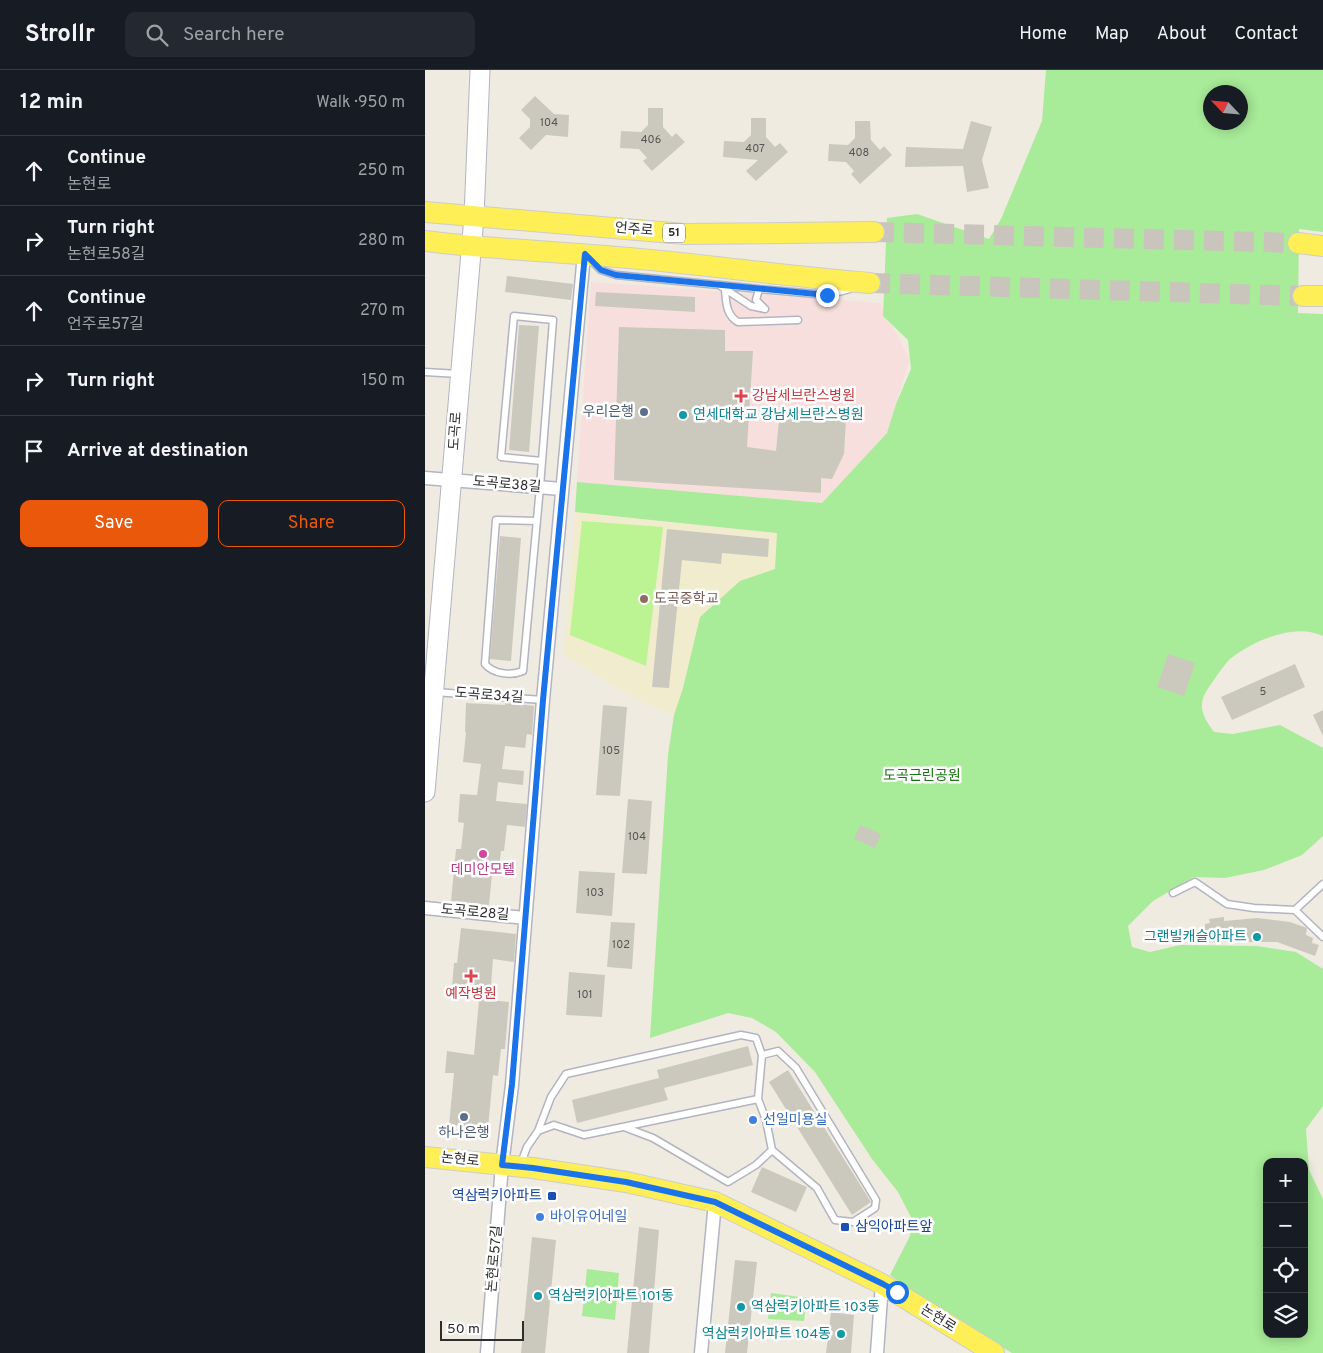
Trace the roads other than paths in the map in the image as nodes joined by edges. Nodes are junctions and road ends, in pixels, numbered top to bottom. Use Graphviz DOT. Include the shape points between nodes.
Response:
graph roads {
  1 [pos="480,70"];
  2 [pos="425,212"];
  3 [pos="474,217"];
  4 [pos="874,232"];
  5 [pos="425,242"];
  6 [pos="1298,243"];
  7 [pos="1323,246"];
  8 [pos="471,247"];
  9 [pos="585,254"];
  10 [pos="870,284"];
  11 [pos="722,287"];
  12 [pos="759,289"];
  13 [pos="1303,296"];
  14 [pos="1323,296"];
  15 [pos="798,320"];
  16 [pos="425,372"];
  17 [pos="460,375"];
  18 [pos="542,461"];
  19 [pos="425,478"];
  20 [pos="453,480"];
  21 [pos="540,487"];
  22 [pos="562,489"];
  23 [pos="537,521"];
  24 [pos="430,692"];
  25 [pos="543,700"];
  26 [pos="425,792"];
  27 [pos="1323,884"];
  28 [pos="1173,893"];
  29 [pos="425,908"];
  30 [pos="1295,910"];
  31 [pos="525,918"];
  32 [pos="1323,937"];
  33 [pos="762,1055"];
  34 [pos="759,1099"];
  35 [pos="623,1127"];
  36 [pos="538,1131"];
  37 [pos="772,1150"];
  38 [pos="425,1157"];
  39 [pos="511,1166"];
  40 [pos="715,1202"];
  41 [pos="883,1284"];
  42 [pos="487,1353"];
  43 [pos="701,1353"];
  44 [pos="877,1353"];
  45 [pos="994,1353"];
  1 -- 3 [label="main road, 도곡로"];
  2 -- 3 [label="main road, 언주로 / 51"];
  3 -- 4 [label="main road, 언주로 / 51" via="684,234"];
  3 -- 8 [label="main road, 도곡로"];
  5 -- 8 [label="main road, 언주로 / 51"];
  6 -- 7 [label="main road"];
  8 -- 9 [label="main road, 언주로 / 51"];
  8 -- 17 [label="main road, 도곡로"];
  9 -- 10 [label="main road, 언주로 / 51"];
  9 -- 11 [label="lane" via="601,270 616,275"];
  9 -- 22 [label="street, 논현로57길"];
  10 -- 12 [label="lane" via="827,295"];
  11 -- 12 [label="lane"];
  11 -- 12 [label="lane" via="751,306 765,309 756,300"];
  11 -- 15 [label="lane" via="732,318 738,322"];
  13 -- 14 [label="main road"];
  16 -- 17 [label="lane"];
  17 -- 20 [label="main road, 도곡로"];
  18 -- 18 [label="lane" via="501,457 514,316 553,320"];
  18 -- 21 [label="lane"];
  19 -- 20 [label="street, 도곡로38길"];
  20 -- 21 [label="street, 도곡로38길"];
  20 -- 24 [label="main road, 도곡로"];
  21 -- 22 [label="street, 도곡로38길"];
  21 -- 23 [label="lane"];
  22 -- 25 [label="street, 논현로57길"];
  23 -- 23 [label="lane" via="523,671 500,672 485,664 496,520"];
  24 -- 25 [label="lane, 도곡로34길"];
  24 -- 26 [label="main road, 도곡로"];
  25 -- 31 [label="street, 논현로57길"];
  27 -- 30 [label="lane"];
  28 -- 30 [label="lane" via="1195,882 1227,904"];
  29 -- 31 [label="street, 도곡로28길"];
  30 -- 32 [label="lane"];
  31 -- 39 [label="street, 논현로57길" via="513,1079"];
  33 -- 34 [label="lane"];
  33 -- 36 [label="lane" via="756,1038 741,1035 566,1074 551,1097"];
  33 -- 37 [label="lane" via="778,1051 796,1068 876,1200 875,1208 853,1222 835,1220 817,1188"];
  34 -- 35 [label="lane"];
  34 -- 37 [label="lane"];
  35 -- 36 [label="lane" via="583,1135 554,1126"];
  35 -- 37 [label="lane" via="653,1138 728,1182 756,1165"];
  36 -- 39 [label="lane"];
  38 -- 39 [label="main road, 논현로"];
  39 -- 40 [label="main road, 논현로" via="626,1182"];
  39 -- 42 [label="street, 논현로57길"];
  40 -- 41 [label="main road, 논현로"];
  40 -- 43 [label="street"];
  41 -- 44 [label="street"];
  41 -- 45 [label="main road, 논현로"];
}
